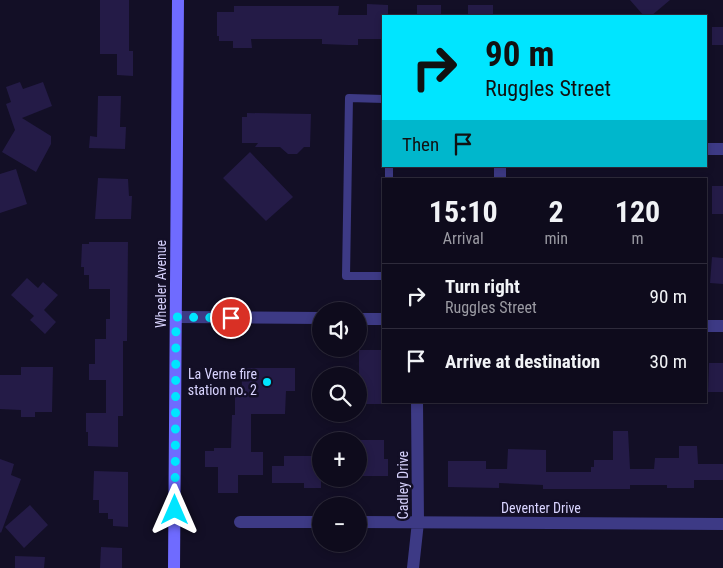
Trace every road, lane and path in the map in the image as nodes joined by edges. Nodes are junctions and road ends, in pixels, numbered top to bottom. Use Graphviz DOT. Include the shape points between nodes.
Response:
graph roads {
  1 [pos="178,0"];
  2 [pos="382,99"];
  3 [pos="707,149"];
  4 [pos="723,149"];
  5 [pos="382,276"];
  6 [pos="176,317"];
  7 [pos="312,318"];
  8 [pos="367,319"];
  9 [pos="382,319"];
  10 [pos="707,326"];
  11 [pos="723,326"];
  12 [pos="418,403"];
  13 [pos="240,522"];
  14 [pos="312,522"];
  15 [pos="367,522"];
  16 [pos="418,522"];
  17 [pos="723,524"];
  18 [pos="174,568"];
  19 [pos="413,568"];
  1 -- 6 [label="main road, Wheeler Avenue"];
  2 -- 5 [label="lane" via="349,98 346,267 346,276"];
  3 -- 4 [label="street"];
  6 -- 7 [label="street"];
  6 -- 18 [label="main road, Wheeler Avenue"];
  8 -- 9 [label="street"];
  10 -- 11 [label="street"];
  12 -- 16 [label="street, Cadley Drive"];
  13 -- 14 [label="street"];
  15 -- 16 [label="street, Deventer Drive"];
  16 -- 17 [label="street, Deventer Drive"];
  16 -- 19 [label="street, Cadley Drive"];
}
